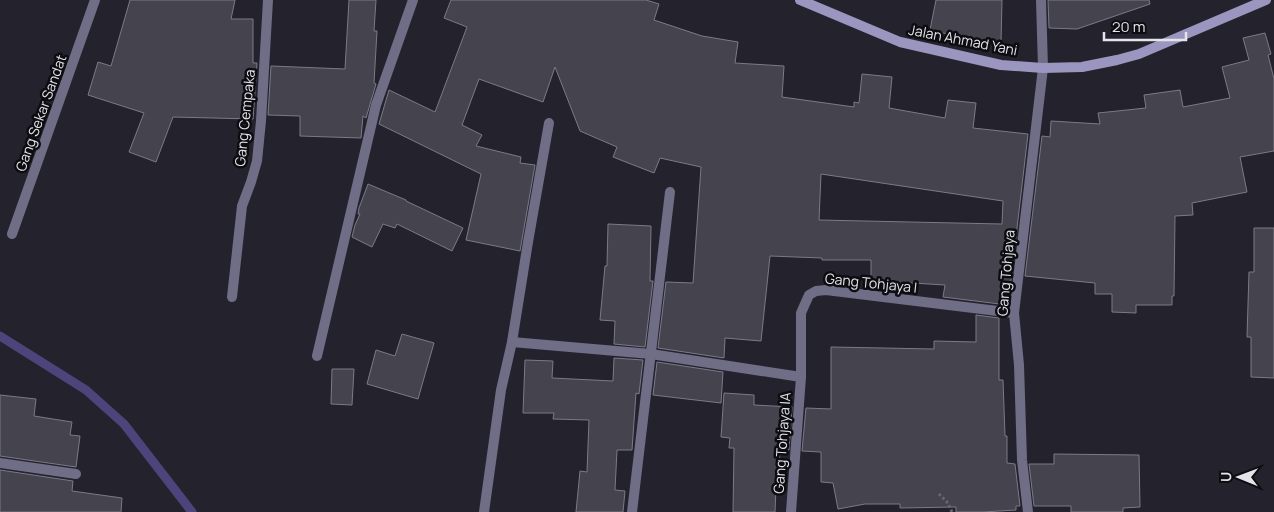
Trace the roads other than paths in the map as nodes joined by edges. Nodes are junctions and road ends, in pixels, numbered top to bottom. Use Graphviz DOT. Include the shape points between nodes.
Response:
graph roads {
  1 [pos="95,0"];
  2 [pos="268,0"];
  3 [pos="413,0"];
  4 [pos="800,0"];
  5 [pos="1041,0"];
  6 [pos="1266,0"];
  7 [pos="1244,4"];
  8 [pos="1043,68"];
  9 [pos="550,123"];
  10 [pos="670,192"];
  11 [pos="12,234"];
  12 [pos="232,297"];
  13 [pos="1014,313"];
  14 [pos="512,342"];
  15 [pos="651,354"];
  16 [pos="317,356"];
  17 [pos="801,377"];
  18 [pos="0,463"];
  19 [pos="76,474"];
  20 [pos="484,512"];
  21 [pos="632,512"];
  22 [pos="791,512"];
  23 [pos="1028,512"];
  1 -- 11 [label="street, Gang Sekar Sandat"];
  2 -- 12 [label="street, Gang Cempaka" via="257,161 242,206"];
  3 -- 16 [label="street" via="376,105"];
  4 -- 8 [label="main road, Jalan Ahmad Yani" via="900,42 1001,65"];
  5 -- 8 [label="street, Gang Tohjaya"];
  6 -- 7 [label="main road, Jalan Ahmad Yani"];
  7 -- 8 [label="main road, Jalan Ahmad Yani" via="1173,41 1132,56 1082,66"];
  8 -- 13 [label="street, Gang Tohjaya"];
  9 -- 14 [label="street"];
  10 -- 15 [label="street"];
  13 -- 17 [label="street, Gang Tohjaya I" via="816,291 809,295 801,313"];
  13 -- 23 [label="street, Gang Tohjaya"];
  14 -- 15 [label="street"];
  14 -- 20 [label="street" via="500,390"];
  15 -- 17 [label="street"];
  15 -- 21 [label="street"];
  17 -- 22 [label="street, Gang Tohjaya IA"];
  18 -- 19 [label="street"];
}
